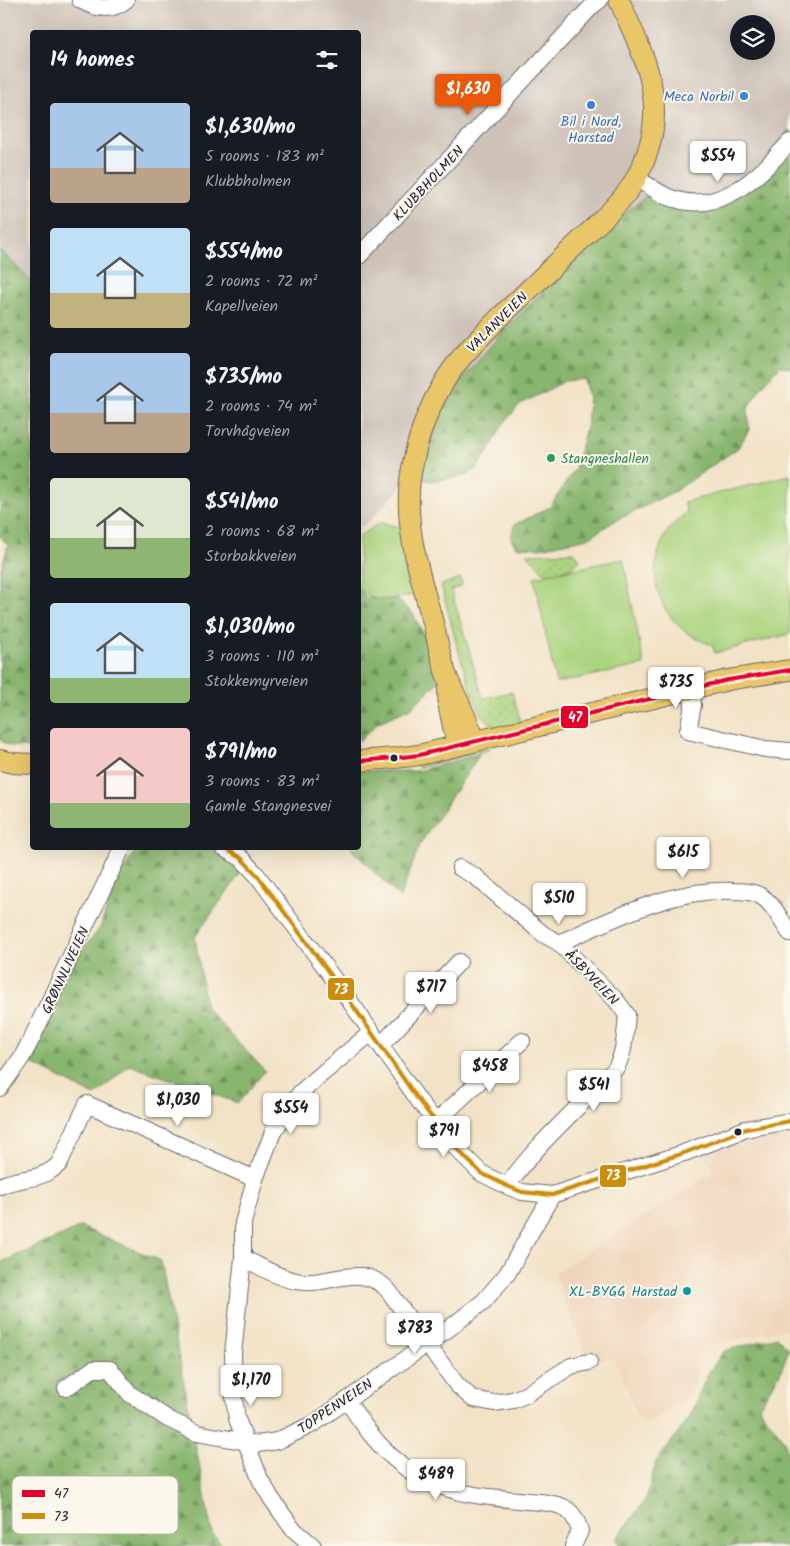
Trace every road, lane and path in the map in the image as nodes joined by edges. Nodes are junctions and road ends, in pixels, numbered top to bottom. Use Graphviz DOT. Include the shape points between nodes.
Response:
graph roads {
  1 [pos="80,0"];
  2 [pos="126,0"];
  3 [pos="600,0"];
  4 [pos="619,0"];
  5 [pos="790,142"];
  6 [pos="636,178"];
  7 [pos="361,254"];
  8 [pos="790,670"];
  9 [pos="692,688"];
  10 [pos="466,743"];
  11 [pos="790,751"];
  12 [pos="0,760"];
  13 [pos="361,761"];
  14 [pos="30,764"];
  15 [pos="121,850"];
  16 [pos="232,850"];
  17 [pos="246,853"];
  18 [pos="460,868"];
  19 [pos="790,933"];
  20 [pos="559,943"];
  21 [pos="459,962"];
  22 [pos="376,1038"];
  23 [pos="522,1041"];
  24 [pos="0,1088"];
  25 [pos="790,1121"];
  26 [pos="436,1122"];
  27 [pos="255,1179"];
  28 [pos="0,1186"];
  29 [pos="506,1186"];
  30 [pos="552,1195"];
  31 [pos="243,1258"];
  32 [pos="426,1344"];
  33 [pos="590,1362"];
  34 [pos="66,1388"];
  35 [pos="347,1400"];
  36 [pos="246,1441"];
  37 [pos="313,1546"];
  38 [pos="573,1546"];
  1 -- 2 [label="street" via="105,8"];
  3 -- 7 [label="street, KLUBBHOLMEN"];
  4 -- 6 [label="main road, VALANVEIEN" via="652,90 652,134"];
  5 -- 6 [label="street" via="753,179 724,198 684,201 667,196"];
  6 -- 10 [label="main road, VALANVEIEN" via="617,204 472,346 442,386 420,433 409,508 413,545 447,677 449,708"];
  8 -- 9 [label="main road"];
  9 -- 10 [label="main road"];
  9 -- 11 [label="street" via="688,731 765,749"];
  10 -- 13 [label="main road" via="395,758"];
  12 -- 14 [label="main road"];
  15 -- 24 [label="street, GRØNNLIVEIEN" via="35,1033"];
  16 -- 17 [label="street"];
  17 -- 22 [label="street" via="257,876"];
  18 -- 20 [label="street, ÅSBYVEIEN"];
  19 -- 20 [label="street" via="773,907 760,896 742,891 707,890 628,913"];
  20 -- 29 [label="street, ÅSBYVEIEN" via="627,1015 622,1055 615,1069 542,1142"];
  21 -- 22 [label="street"];
  22 -- 26 [label="street"];
  22 -- 27 [label="street" via="324,1072 300,1093 273,1132"];
  23 -- 26 [label="street"];
  25 -- 30 [label="street" via="746,1129 684,1153"];
  26 -- 29 [label="street" via="481,1173"];
  27 -- 28 [label="street" via="87,1104 59,1164 44,1175"];
  27 -- 31 [label="street" via="243,1223"];
  29 -- 30 [label="street" via="522,1192"];
  30 -- 32 [label="street, TOPPENVEIEN" via="519,1255 496,1287 469,1314"];
  31 -- 32 [label="street" via="298,1282 353,1276 374,1279 388,1290"];
  31 -- 36 [label="street" via="234,1382 237,1419"];
  32 -- 33 [label="street" via="464,1392 473,1399 494,1403 525,1395 566,1369"];
  32 -- 35 [label="street, TOPPENVEIEN"];
  34 -- 36 [label="street, TOPPENVEIEN" via="93,1369 110,1369 130,1394 168,1419 197,1432"];
  35 -- 36 [label="street, TOPPENVEIEN" via="291,1436 267,1444"];
  35 -- 38 [label="street" via="382,1448 422,1478 464,1494 564,1508 573,1516 580,1531"];
  36 -- 37 [label="street" via="271,1498 292,1528"];
}
